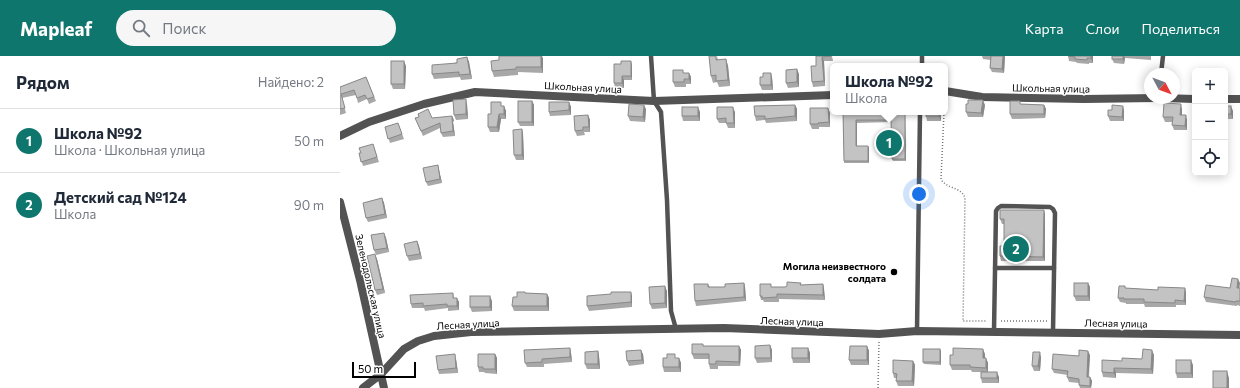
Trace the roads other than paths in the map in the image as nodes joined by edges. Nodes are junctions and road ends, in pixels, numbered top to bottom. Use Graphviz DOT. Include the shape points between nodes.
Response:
graph roads {
  1 [pos="651,56"];
  2 [pos="1163,56"];
  3 [pos="1162,68"];
  4 [pos="948,92"];
  5 [pos="830,95"];
  6 [pos="1144,98"];
  7 [pos="1180,99"];
  8 [pos="1192,99"];
  9 [pos="1228,99"];
  10 [pos="1240,99"];
  11 [pos="654,101"];
  12 [pos="920,115"];
  13 [pos="340,136"];
  14 [pos="340,202"];
  15 [pos="995,268"];
  16 [pos="1054,268"];
  17 [pos="676,329"];
  18 [pos="917,331"];
  19 [pos="994,331"];
  20 [pos="1053,332"];
  21 [pos="1240,335"];
  22 [pos="381,374"];
  23 [pos="363,388"];
  24 [pos="384,388"];
  1 -- 11 [label="lane"];
  2 -- 3 [label="lane"];
  4 -- 6 [label="street, Школьная улица" via="982,98"];
  5 -- 11 [label="street, Школьная улица"];
  7 -- 8 [label="street"];
  9 -- 10 [label="street"];
  11 -- 13 [label="street, Школьная улица" via="475,92 424,104 369,122"];
  11 -- 17 [label="lane" via="661,112 671,311"];
  12 -- 18 [label="lane"];
  14 -- 22 [label="street, Зеленодольская улица"];
  15 -- 16 [label="lane"];
  15 -- 16 [label="lane" via="996,211 1001,206 1053,209"];
  15 -- 19 [label="lane"];
  16 -- 20 [label="lane"];
  17 -- 18 [label="street, Лесная улица" via="724,328 879,334"];
  17 -- 22 [label="street, Лесная улица" via="471,332 434,336 404,349"];
  18 -- 19 [label="street, Лесная улица"];
  19 -- 20 [label="street, Лесная улица"];
  20 -- 21 [label="street, Лесная улица"];
  22 -- 23 [label="street, Лесная улица"];
  22 -- 24 [label="street, Зеленодольская улица"];
}
